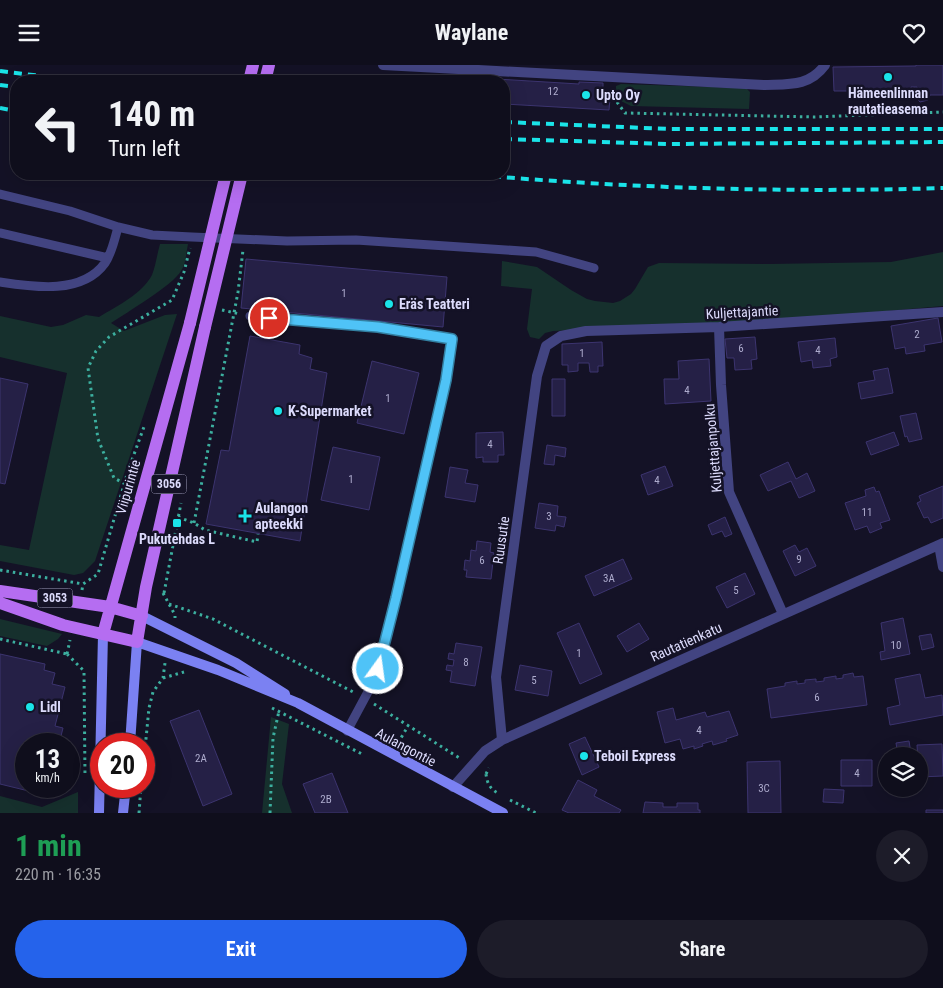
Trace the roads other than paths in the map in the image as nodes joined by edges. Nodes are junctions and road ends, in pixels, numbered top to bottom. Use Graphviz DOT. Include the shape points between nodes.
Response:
graph roads {
  1 [pos="383,65"];
  2 [pos="825,65"];
  3 [pos="225,180"];
  4 [pos="241,180"];
  5 [pos="0,194"];
  6 [pos="118,227"];
  7 [pos="0,233"];
  8 [pos="108,258"];
  9 [pos="594,268"];
  10 [pos="0,282"];
  11 [pos="943,312"];
  12 [pos="250,316"];
  13 [pos="719,327"];
  14 [pos="546,345"];
  15 [pos="941,544"];
  16 [pos="943,567"];
  17 [pos="0,591"];
  18 [pos="0,603"];
  19 [pos="110,607"];
  20 [pos="783,614"];
  21 [pos="142,616"];
  22 [pos="103,634"];
  23 [pos="137,642"];
  24 [pos="298,703"];
  25 [pos="347,731"];
  26 [pos="131,733"];
  27 [pos="502,740"];
  28 [pos="453,787"];
  29 [pos="125,798"];
  30 [pos="99,813"];
  31 [pos="123,813"];
  32 [pos="503,813"];
  1 -- 2 [label="street" via="764,85 811,79"];
  3 -- 19 [label="main road, Viipurintie / 3056, bridge" via="190,323"];
  4 -- 21 [label="main road, 3056, bridge" via="148,577"];
  5 -- 6 [label="lane"];
  6 -- 8 [label="lane"];
  6 -- 9 [label="lane" via="152,235 287,241 356,240 536,252"];
  7 -- 8 [label="lane"];
  8 -- 10 [label="lane" via="90,277 71,284 37,287"];
  11 -- 13 [label="street, Kuljettajantie"];
  12 -- 25 [label="lane" via="378,327 452,339 378,669"];
  13 -- 14 [label="street, Kuljettajantie" via="586,331 561,336"];
  13 -- 20 [label="street, Kuljettajanpolku" via="729,492"];
  14 -- 27 [label="street, Ruusutie" via="537,376 496,677"];
  15 -- 16 [label="street"];
  15 -- 20 [label="street, Rautatienkatu"];
  17 -- 19 [label="main road, 3053"];
  18 -- 22 [label="main road, 3053" via="64,625"];
  19 -- 21 [label="main road, 3053"];
  19 -- 22 [label="main road, Viipurintie / 3056"];
  20 -- 27 [label="street, Rautatienkatu"];
  21 -- 23 [label="main road, 3056"];
  21 -- 24 [label="main road, Aulangontie / 3053" via="236,663"];
  22 -- 23 [label="main road"];
  22 -- 30 [label="main road, Viipurintie / 3056"];
  23 -- 24 [label="main road, Aulangontie / 3053" via="218,670"];
  23 -- 26 [label="main road, 3056"];
  24 -- 25 [label="main road, Aulangontie / 3053"];
  25 -- 28 [label="main road, Aulangontie / 3053"];
  27 -- 28 [label="street, Rautatienkatu" via="485,751"];
  28 -- 32 [label="main road, Aulangontie / 3053"];
  29 -- 31 [label="main road"];
}
